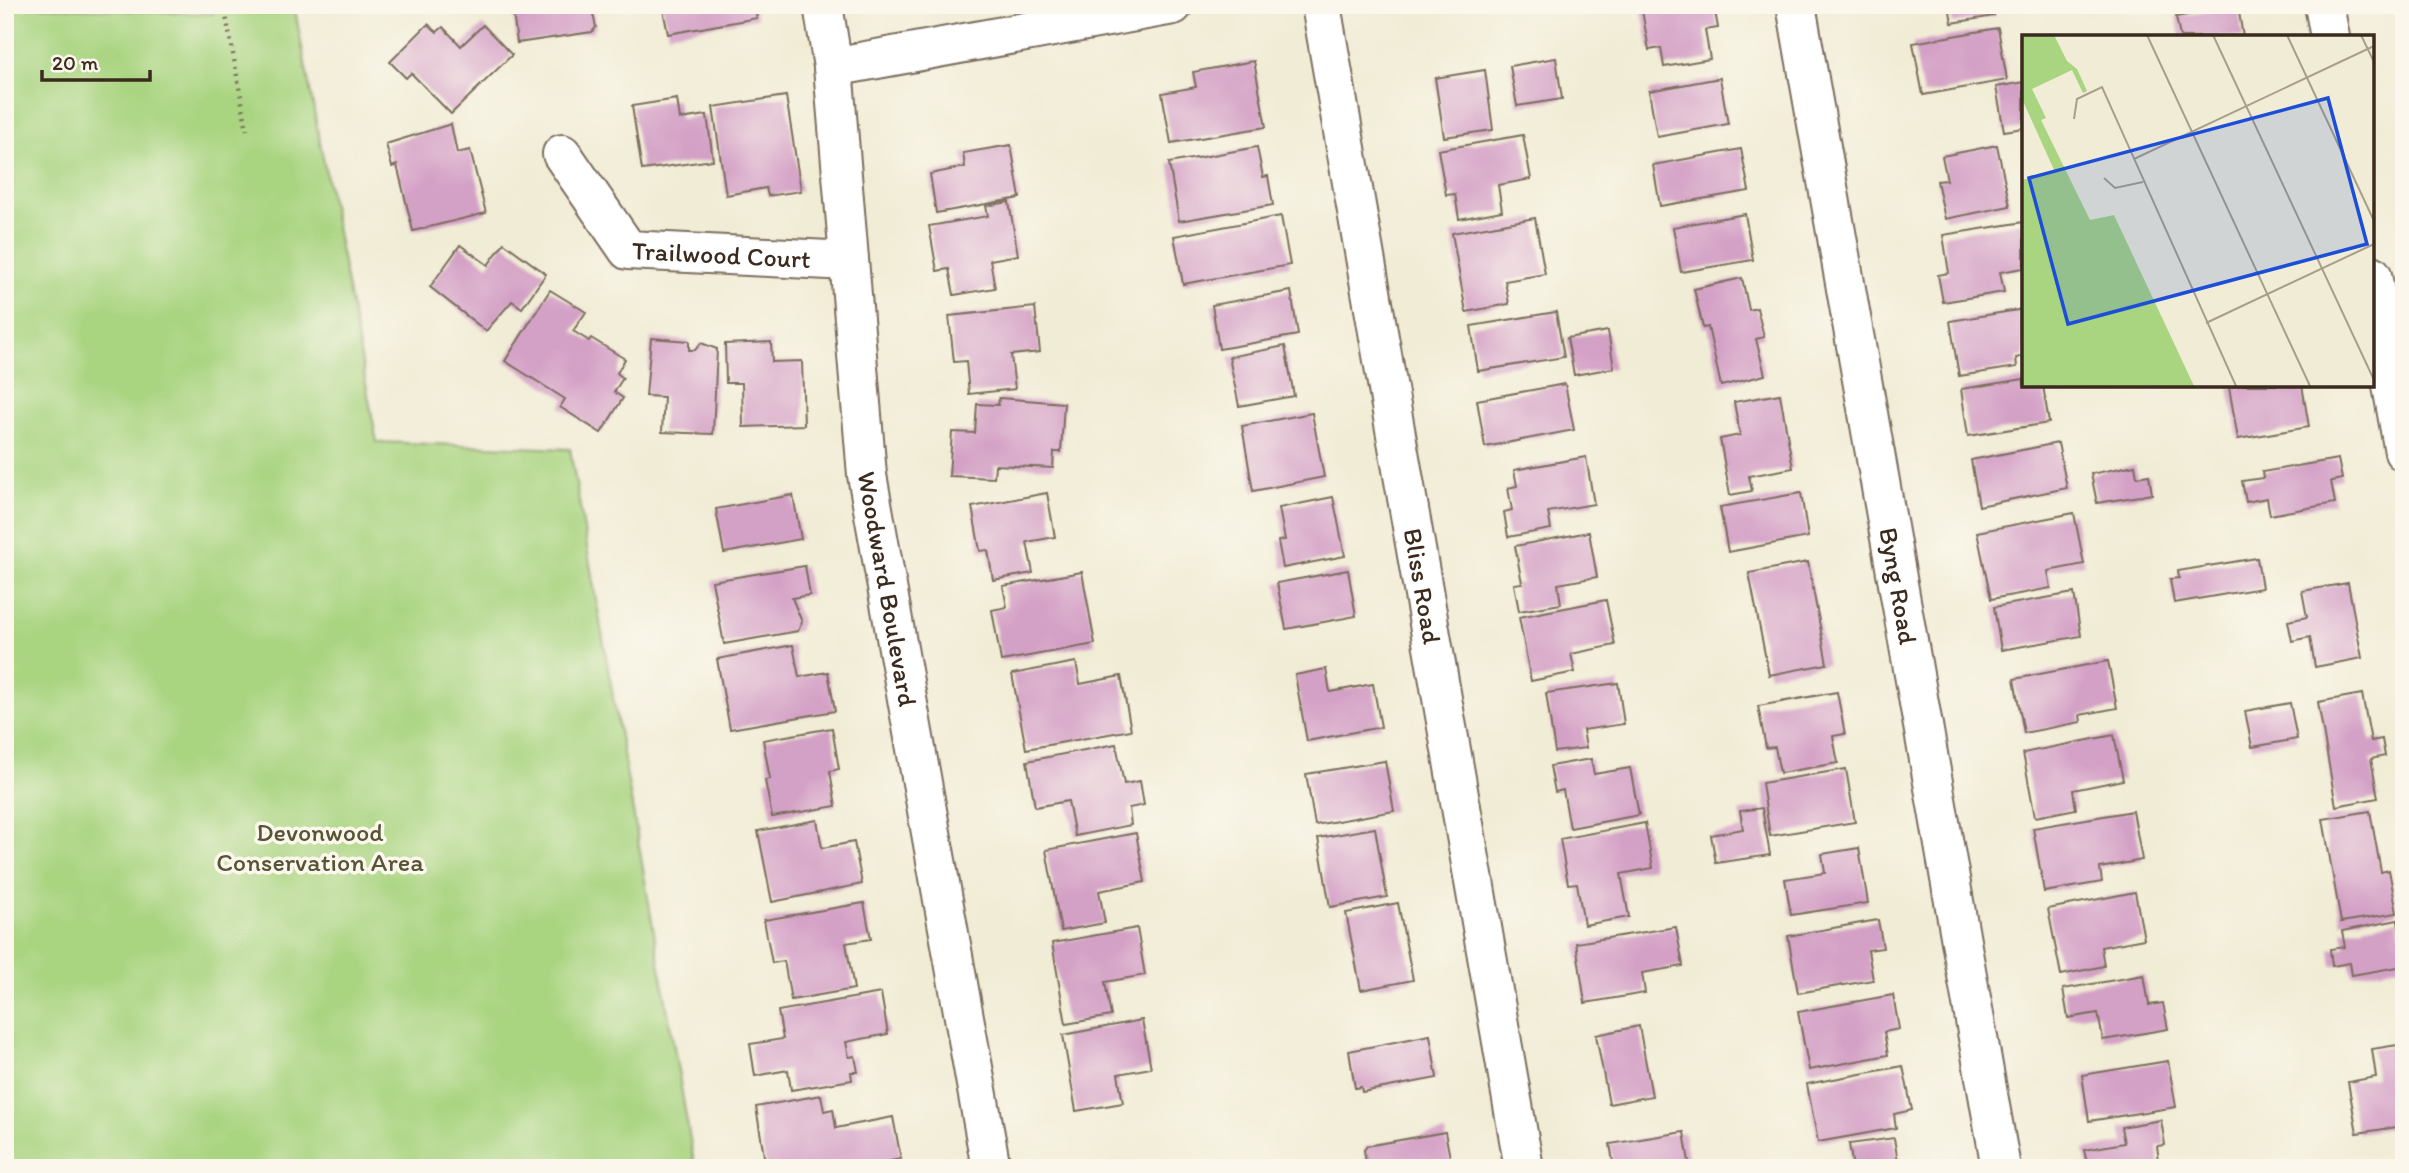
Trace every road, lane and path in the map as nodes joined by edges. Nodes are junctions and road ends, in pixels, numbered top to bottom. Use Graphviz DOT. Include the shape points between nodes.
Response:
graph roads {
  1 [pos="224,5"];
  2 [pos="822,5"];
  3 [pos="1173,5"];
  4 [pos="1321,5"];
  5 [pos="1796,5"];
  6 [pos="2324,5"];
  7 [pos="2330,35"];
  8 [pos="833,67"];
  9 [pos="247,130"];
  10 [pos="562,154"];
  11 [pos="849,261"];
  12 [pos="2374,286"];
  13 [pos="2404,452"];
  14 [pos="991,1168"];
  15 [pos="1524,1168"];
  16 [pos="2001,1168"];
  1 -- 9 [label="path"];
  2 -- 8 [label="street, Woodward Boulevard"];
  3 -- 8 [label="street"];
  4 -- 15 [label="street, Bliss Road"];
  5 -- 16 [label="street, Byng Road"];
  6 -- 7 [label="street"];
  8 -- 11 [label="street, Woodward Boulevard"];
  10 -- 11 [label="street, Trailwood Court" via="628,250"];
  11 -- 14 [label="street, Woodward Boulevard" via="867,475"];
  12 -- 13 [label="street"];
}
